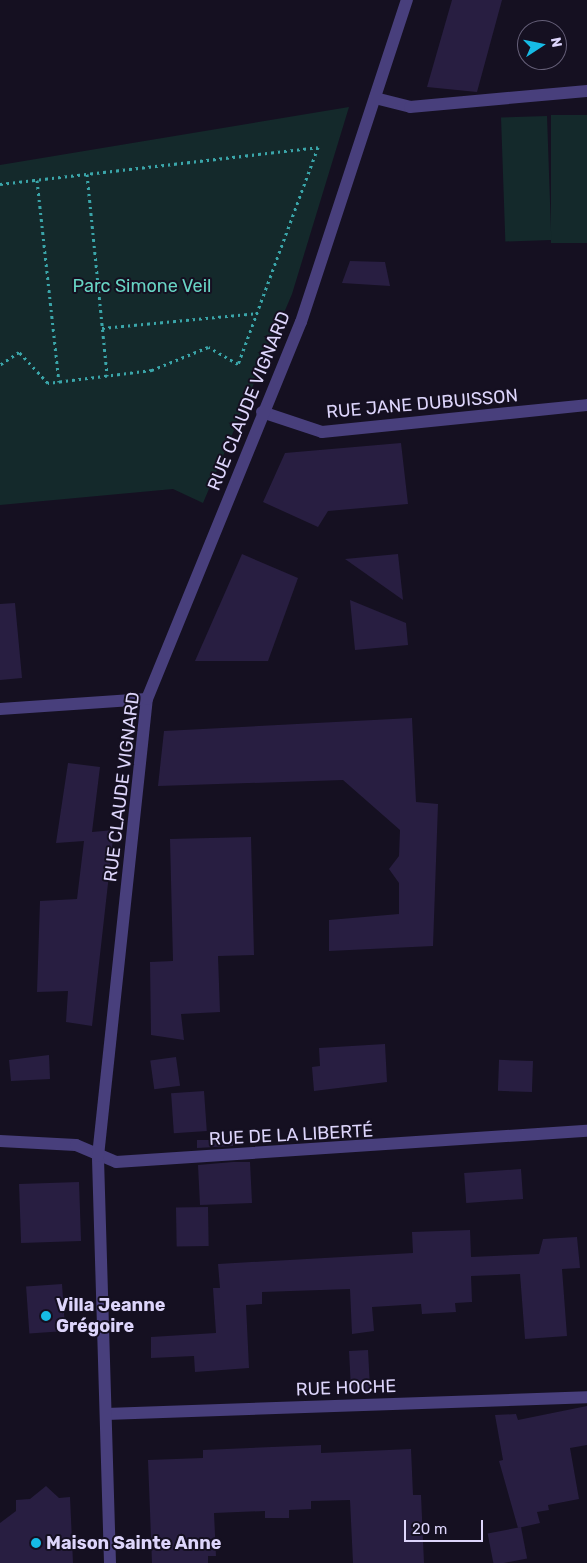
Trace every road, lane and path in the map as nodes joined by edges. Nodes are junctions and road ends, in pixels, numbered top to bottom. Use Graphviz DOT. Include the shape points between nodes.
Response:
graph roads {
  1 [pos="408,0"];
  2 [pos="587,91"];
  3 [pos="375,98"];
  4 [pos="87,174"];
  5 [pos="37,180"];
  6 [pos="0,184"];
  7 [pos="257,313"];
  8 [pos="102,328"];
  9 [pos="0,365"];
  10 [pos="107,376"];
  11 [pos="59,382"];
  12 [pos="587,405"];
  13 [pos="262,412"];
  14 [pos="147,699"];
  15 [pos="0,709"];
  16 [pos="587,1131"];
  17 [pos="0,1141"];
  18 [pos="98,1156"];
  19 [pos="587,1397"];
  20 [pos="106,1414"];
  21 [pos="110,1563"];
  1 -- 3 [label="street, RUE CLAUDE VIGNARD"];
  2 -- 3 [label="street" via="410,107"];
  3 -- 13 [label="street, RUE CLAUDE VIGNARD" via="301,322"];
  4 -- 5 [label="path"];
  4 -- 7 [label="path" via="318,147"];
  4 -- 8 [label="path"];
  5 -- 6 [label="path"];
  5 -- 11 [label="path"];
  7 -- 8 [label="path"];
  7 -- 10 [label="path" via="238,364 208,347 152,370"];
  8 -- 10 [label="path"];
  9 -- 11 [label="path" via="19,352 48,383"];
  10 -- 11 [label="path"];
  12 -- 13 [label="street, RUE JANE DUBUISSON" via="322,432"];
  13 -- 14 [label="street, RUE CLAUDE VIGNARD"];
  14 -- 15 [label="street"];
  14 -- 18 [label="street, RUE CLAUDE VIGNARD"];
  16 -- 18 [label="street, RUE DE LA LIBERTÉ" via="116,1162"];
  17 -- 18 [label="street, RUE DE LA LIBERTÉ" via="76,1145"];
  18 -- 20 [label="street, RUE CLAUDE VIGNARD"];
  19 -- 20 [label="street, RUE HOCHE"];
  20 -- 21 [label="street, RUE CLAUDE VIGNARD"];
}
